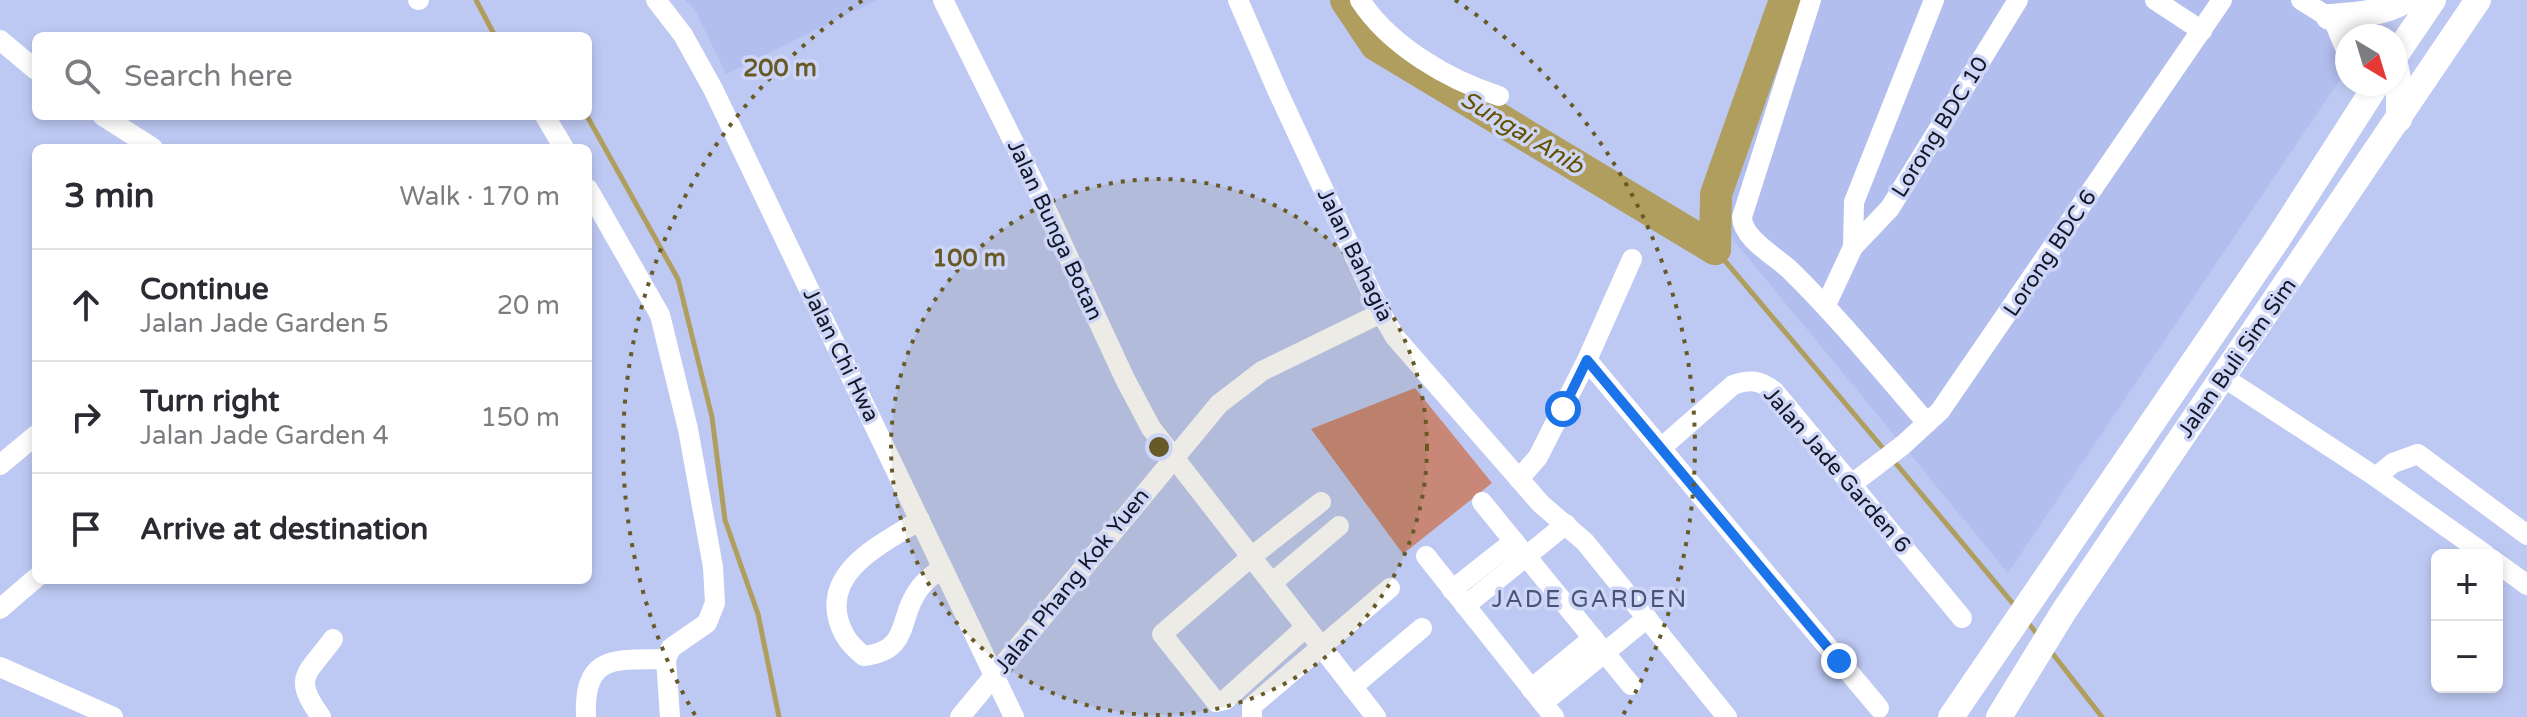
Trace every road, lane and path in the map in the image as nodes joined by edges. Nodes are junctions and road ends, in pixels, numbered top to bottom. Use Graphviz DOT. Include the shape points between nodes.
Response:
graph roads {
  1 [pos="656,0"];
  2 [pos="943,0"];
  3 [pos="1238,0"];
  4 [pos="1360,0"];
  5 [pos="1811,0"];
  6 [pos="1934,0"];
  7 [pos="2018,0"];
  8 [pos="2155,0"];
  9 [pos="2222,0"];
  10 [pos="2301,0"];
  11 [pos="2406,0"];
  12 [pos="2433,0"];
  13 [pos="2478,0"];
  14 [pos="2335,24"];
  15 [pos="2351,24"];
  16 [pos="2202,31"];
  17 [pos="0,40"];
  18 [pos="2451,40"];
  19 [pos="2407,41"];
  20 [pos="2407,59"];
  21 [pos="32,67"];
  22 [pos="1499,96"];
  23 [pos="2352,96"];
  24 [pos="2369,96"];
  25 [pos="2399,96"];
  26 [pos="2399,119"];
  27 [pos="109,120"];
  28 [pos="547,120"];
  29 [pos="147,144"];
  30 [pos="562,144"];
  31 [pos="592,196"];
  32 [pos="2302,202"];
  33 [pos="1853,247"];
  34 [pos="1632,259"];
  35 [pos="1826,305"];
  36 [pos="1381,313"];
  37 [pos="1587,360"];
  38 [pos="2223,377"];
  39 [pos="1927,423"];
  40 [pos="32,438"];
  41 [pos="1661,448"];
  42 [pos="1173,457"];
  43 [pos="0,465"];
  44 [pos="2376,477"];
  45 [pos="1519,479"];
  46 [pos="1852,484"];
  47 [pos="1321,502"];
  48 [pos="1482,502"];
  49 [pos="920,520"];
  50 [pos="1566,524"];
  51 [pos="1339,526"];
  52 [pos="2527,535"];
  53 [pos="1520,548"];
  54 [pos="2478,549"];
  55 [pos="1426,556"];
  56 [pos="1251,557"];
  57 [pos="942,567"];
  58 [pos="2503,567"];
  59 [pos="32,581"];
  60 [pos="1272,583"];
  61 [pos="2527,585"];
  62 [pos="1390,588"];
  63 [pos="1458,598"];
  64 [pos="0,609"];
  65 [pos="1647,618"];
  66 [pos="1962,618"];
  67 [pos="1306,627"];
  68 [pos="1422,628"];
  69 [pos="333,639"];
  70 [pos="1599,645"];
  71 [pos="1322,648"];
  72 [pos="666,659"];
  73 [pos="0,667"];
  74 [pos="994,676"];
  75 [pos="1631,685"];
  76 [pos="1352,687"];
  77 [pos="1543,703"];
  78 [pos="1879,708"];
  79 [pos="113,717"];
  80 [pos="321,717"];
  81 [pos="586,717"];
  82 [pos="670,717"];
  83 [pos="960,717"];
  84 [pos="1014,717"];
  85 [pos="1252,717"];
  86 [pos="1376,717"];
  87 [pos="1727,717"];
  88 [pos="1951,717"];
  89 [pos="1999,717"];
  1 -- 49 [label="street, Jalan Chi Hwa" via="713,89"];
  2 -- 42 [label="street, Jalan Bunga Botan" via="1125,379"];
  3 -- 36 [label="street, Jalan Bahagia"];
  4 -- 22 [label="street" via="1400,44"];
  5 -- 35 [label="street" via="1742,223"];
  6 -- 33 [label="street" via="1854,202"];
  7 -- 33 [label="street, Lorong BDC 10" via="1890,208"];
  8 -- 16 [label="street"];
  9 -- 16 [label="street, Lorong BDC 6"];
  10 -- 14 [label="street"];
  11 -- 15 [label="main road"];
  12 -- 19 [label="main road"];
  13 -- 18 [label="main road, Jalan Buli Sim Sim"];
  16 -- 39 [label="street, Lorong BDC 6" via="1967,375"];
  17 -- 21 [label="street"];
  18 -- 20 [label="main road"];
  18 -- 26 [label="main road, Jalan Buli Sim Sim"];
  23 -- 32 [label="main road"];
  24 -- 32 [label="main road, Jalan Buli Sim Sim"];
  25 -- 26 [label="main road"];
  26 -- 38 [label="main road, Jalan Buli Sim Sim"];
  27 -- 29 [label="street"];
  28 -- 30 [label="street"];
  31 -- 72 [label="street" via="656,303 688,429 716,593 707,623 671,648"];
  32 -- 88 [label="main road, Jalan Buli Sim Sim"];
  33 -- 35 [label="street"];
  34 -- 37 [label="street"];
  35 -- 39 [label="street"];
  36 -- 42 [label="street, Jalan Phang Kok Yuen" via="1249,379 1219,404"];
  36 -- 45 [label="street, Jalan Bahagia" via="1395,337"];
  37 -- 41 [label="street"];
  37 -- 45 [label="street" via="1538,457"];
  38 -- 44 [label="street"];
  38 -- 89 [label="main road, Jalan Buli Sim Sim" via="2032,659"];
  39 -- 46 [label="street, Lorong BDC 6"];
  40 -- 43 [label="street"];
  41 -- 46 [label="street, Jalan Jade Garden 6" via="1733,385 1762,381"];
  41 -- 78 [label="street"];
  42 -- 56 [label="street, Jalan Bunga Botan"];
  42 -- 74 [label="street, Jalan Phang Kok Yuen"];
  44 -- 52 [label="street" via="2393,463 2418,454"];
  44 -- 54 [label="street"];
  45 -- 50 [label="street, Jalan Bahagia"];
  46 -- 66 [label="street, Jalan Jade Garden 6"];
  47 -- 56 [label="street"];
  48 -- 53 [label="street"];
  49 -- 57 [label="street, Jalan Chi Hwa"];
  49 -- 57 [label="street" via="879,545 841,581 835,610 849,645 864,656 882,654 902,634 919,588"];
  50 -- 53 [label="street"];
  50 -- 65 [label="street, Jalan Bahagia"];
  51 -- 60 [label="street"];
  53 -- 63 [label="street"];
  53 -- 70 [label="street"];
  55 -- 63 [label="street"];
  56 -- 60 [label="street, Jalan Bunga Botan"];
  56 -- 67 [label="street" via="1165,630 1165,641 1216,702 1225,700"];
  57 -- 74 [label="street, Jalan Chi Hwa"];
  58 -- 61 [label="street"];
  59 -- 64 [label="street"];
  60 -- 67 [label="street, Jalan Bunga Botan"];
  62 -- 71 [label="street"];
  63 -- 77 [label="street"];
  65 -- 70 [label="street"];
  65 -- 87 [label="street, Jalan Bahagia"];
  67 -- 71 [label="street, Jalan Bunga Botan"];
  68 -- 76 [label="street"];
  69 -- 80 [label="street" via="304,680 309,702"];
  70 -- 75 [label="street"];
  70 -- 77 [label="street"];
  71 -- 76 [label="street, Jalan Bunga Botan"];
  71 -- 85 [label="street" via="1252,706"];
  72 -- 81 [label="street" via="617,660 601,666 589,680"];
  72 -- 82 [label="street"];
  73 -- 79 [label="street"];
  74 -- 83 [label="street, Jalan Phang Kok Yuen"];
  74 -- 84 [label="street, Jalan Chi Hwa"];
  76 -- 86 [label="street, Jalan Bunga Botan"];
}
